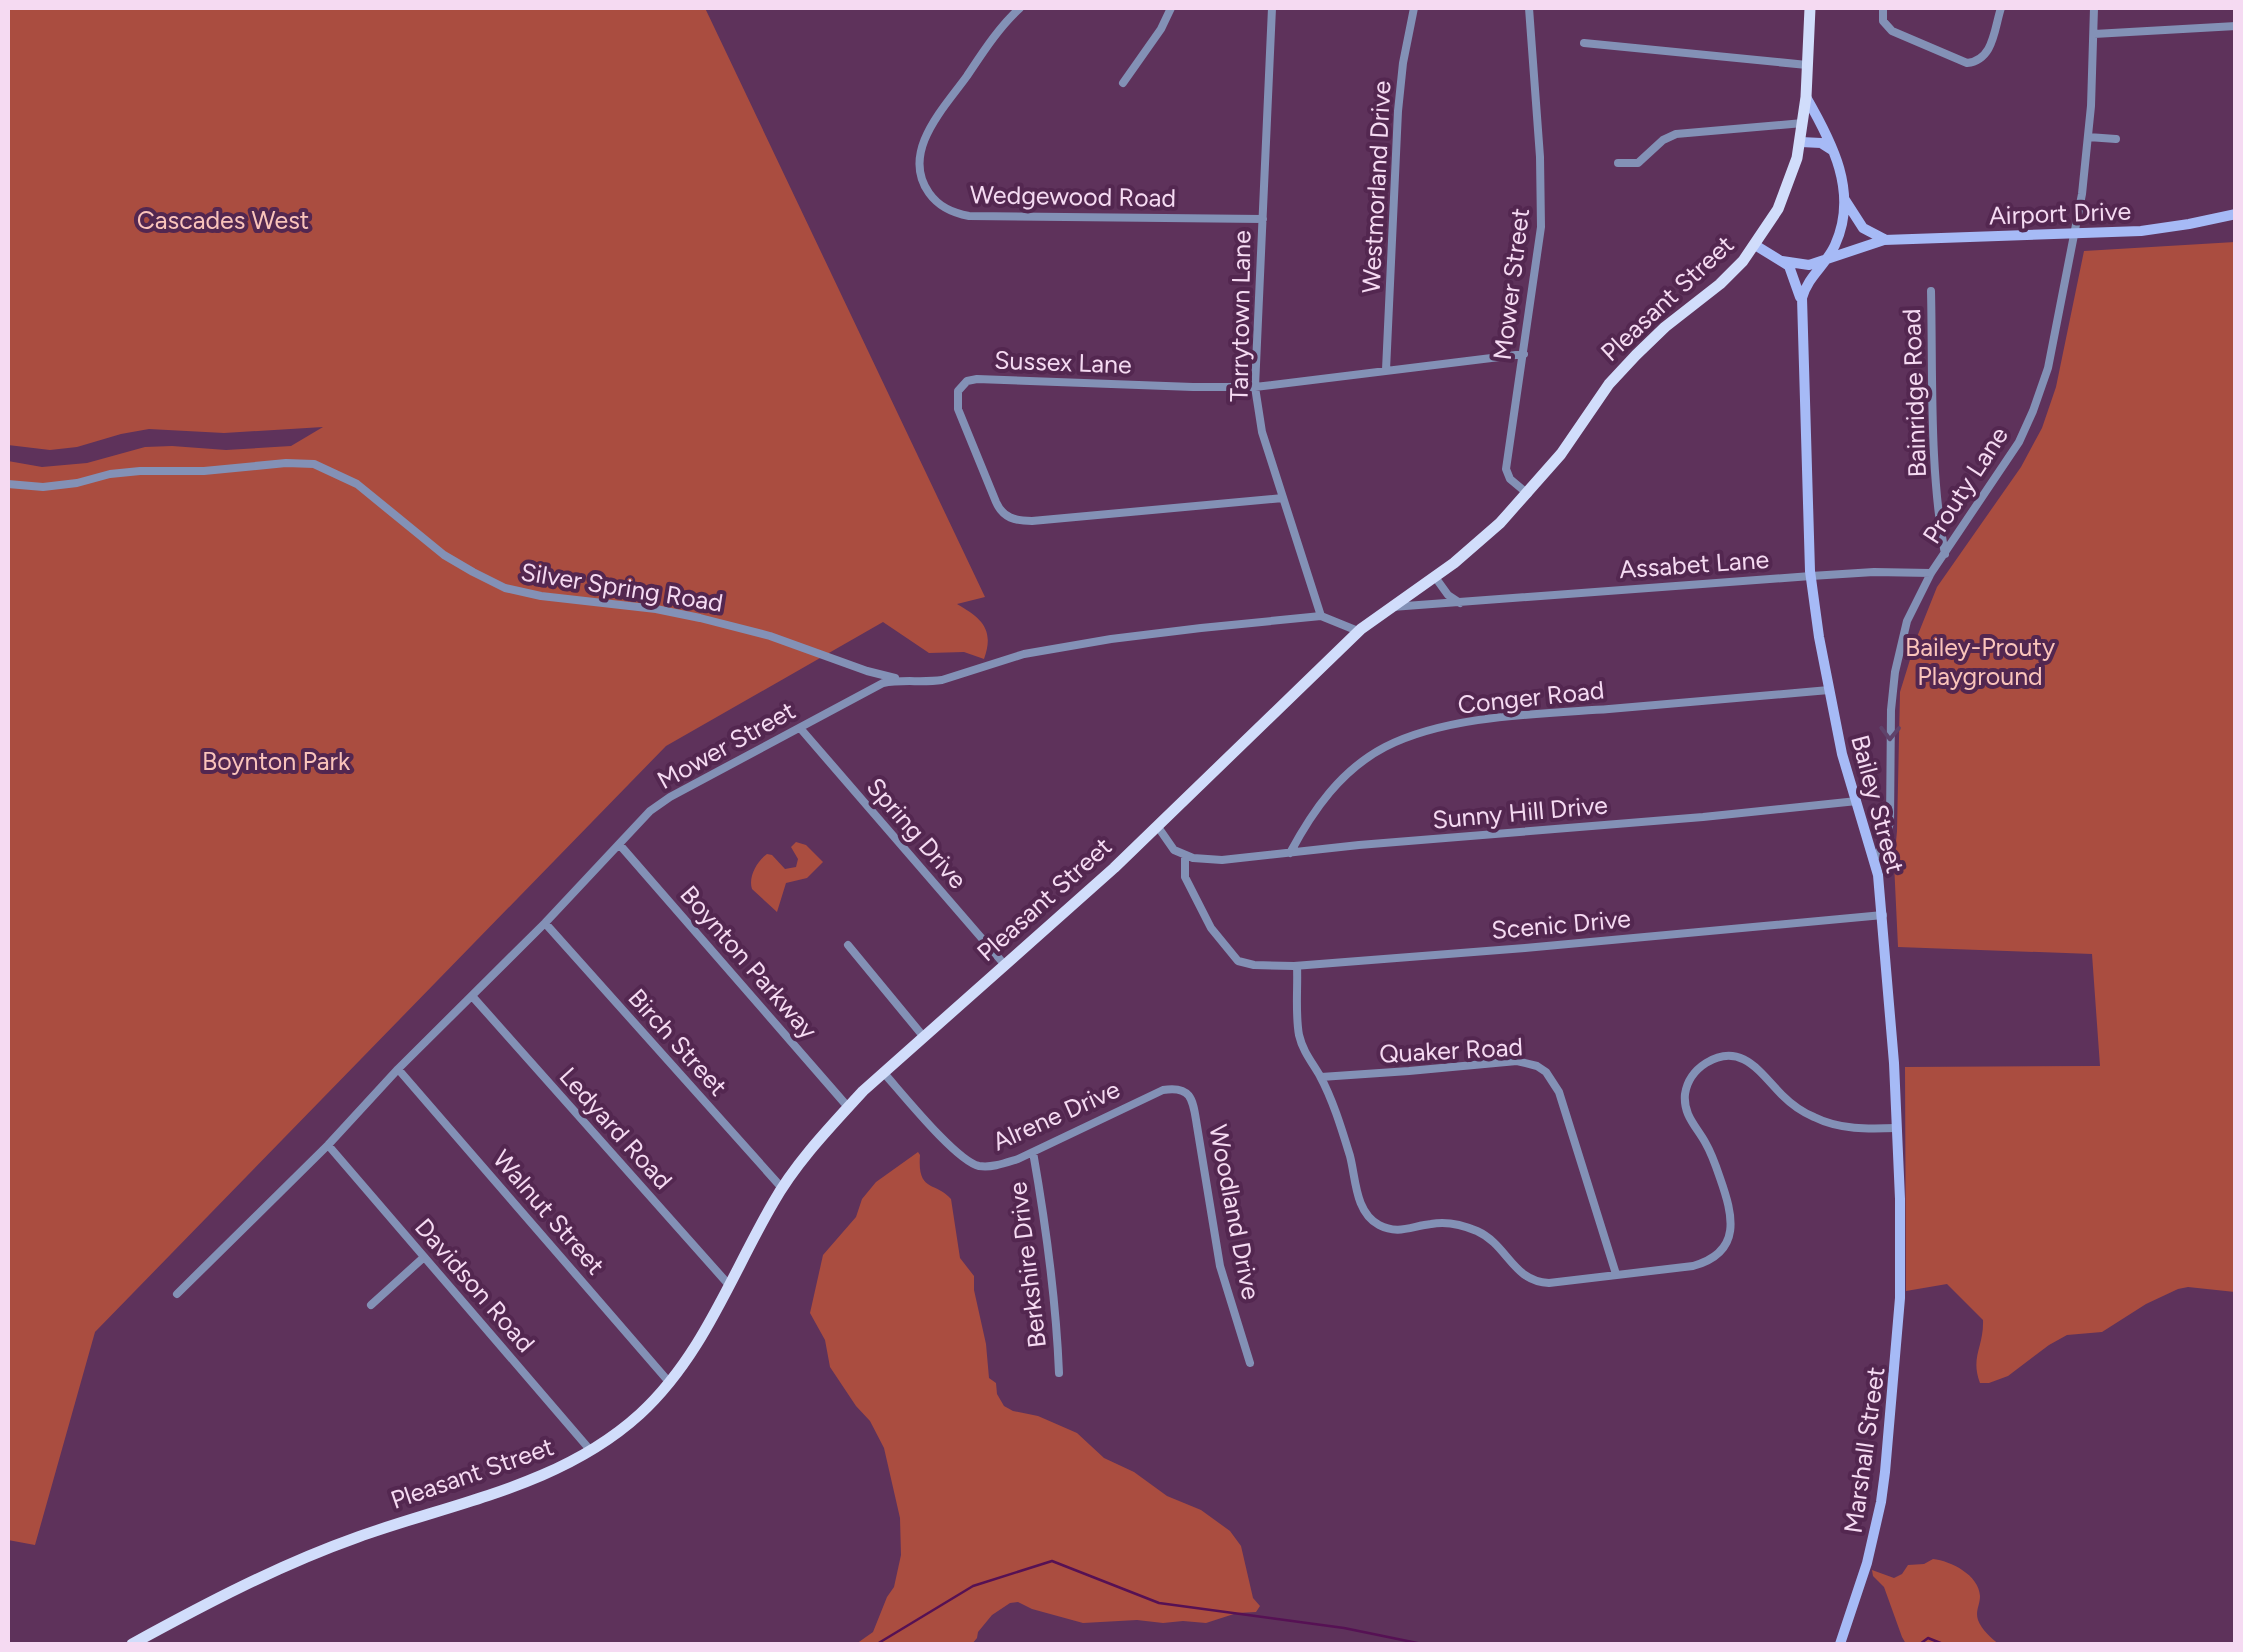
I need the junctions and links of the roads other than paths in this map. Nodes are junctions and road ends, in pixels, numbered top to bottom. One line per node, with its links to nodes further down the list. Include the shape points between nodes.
1 (1020, 8): 24 (street, Wedgewood Road, via 924,138 922,179 940,205 969,216)
2 (1171, 8): 14 (street)
3 (1272, 8): 24 (street, Tarrytown Lane)
4 (1414, 8): 33 (street, Westmorland Drive, via 1399,100)
5 (1530, 8): 32 (street, Mower Street, via 1542,213)
6 (1810, 8): 13 (main road, Pleasant Street)
7 (1882, 8): 8 (street, via 1892,31 1970,63 1988,51)
8 (2001, 8)
9 (2094, 8): 11 (street, Prouty Lane)
10 (2236, 26): 11 (street)
11 (2094, 34): 17 (street, Prouty Lane)
12 (1584, 42): 13 (street)
13 (1807, 66): 15 (main road, Pleasant Street)
14 (1123, 83)
15 (1806, 97): 16 (main road, Pleasant Street); 20 (street)
16 (1803, 124): 19 (main road, Pleasant Street); 21 (street, via 1676,134 1638,163)
17 (2088, 137): 18 (street); 25 (street, Prouty Lane)
18 (2116, 139)
19 (1801, 142): 20 (street, via 1821,143); 27 (main road, Pleasant Street, via 1784,196)
20 (1836, 154): 22 (street)
21 (1618, 163)
22 (1845, 200): 26 (street, via 1862,228); 28 (street, via 1834,247)
23 (2236, 214): 25 (street, Airport Drive, via 2141,231)
24 (1263, 219): 34 (street, Tarrytown Lane)
25 (2075, 233): 26 (street, Airport Drive); 38 (street, Prouty Lane, via 2034,411)
26 (1884, 240): 28 (street, Airport Drive)
27 (1755, 245): 29 (street); 36 (main road, Pleasant Street, via 1731,274 1636,354)
28 (1824, 260): 29 (street, Airport Drive, via 1804,266); 31 (street, Bailey Street)
29 (1782, 261): 31 (street, Bailey Street)
30 (1930, 291): 38 (street, Bainridge Road)
31 (1802, 303): 40 (street, Bailey Street)
32 (1524, 354): 33 (street, Sussex Lane); 36 (street, Mower Street, via 1506,471)
33 (1386, 370): 34 (street, Sussex Lane)
34 (1255, 387): 37 (street, Tarrytown Lane); 37 (street, Sussex Lane, via 977,378 962,386 957,402 998,508 1010,519)
35 (8, 484): 48 (street, Silver Spring Road, via 43,487 140,471 314,464 357,484 444,554 505,588 700,618)
36 (1528, 494): 41 (main road, Pleasant Street)
37 (1283, 498): 46 (street, Tarrytown Lane)
38 (1945, 554): 39 (street, Prouty Lane)
39 (1932, 573): 40 (street, Assabet Lane); 56 (street, Prouty Lane, one-way to 56, via 1899,653 1890,823)
40 (1811, 576): 43 (street, Assabet Lane); 49 (street, Bailey Street)
41 (1435, 577): 42 (main road, Pleasant Street); 43 (street)
42 (1422, 586): 44 (street); 45 (main road, Pleasant Street)
43 (1460, 603): 44 (street, Assabet Lane)
44 (1447, 604): 45 (street, Assabet Lane)
45 (1390, 608): 47 (main road, Pleasant Street)
46 (1322, 616): 47 (street, Mower Street); 48 (street, Mower Street, via 1110,639 1024,654 942,680)
47 (1358, 631): 52 (main road, Pleasant Street)
48 (903, 679): 50 (street, Mower Street)
49 (1829, 690): 51 (street, Bailey Street); 54 (street, Conger Road, via 1434,728 1381,749 1335,784)
50 (800, 728): 53 (street, Mower Street, via 670,797); 60 (street, Spring Drive)
51 (1858, 801): 54 (street, Sunny Hill Drive); 56 (street, Bailey Street)
52 (1158, 827): 55 (street); 60 (main road, Pleasant Street)
53 (619, 844): 58 (street, Mower Street); 68 (street, Boynton Parkway)
54 (1290, 852): 55 (street, Sunny Hill Drive, via 1222,860)
55 (1186, 856): 61 (street, Scenic Drive, via 1185,878 1232,955 1254,965)
56 (1874, 859): 57 (street, Bailey Street)
57 (1883, 914): 61 (street, Scenic Drive); 69 (street, Bailey Street)
58 (545, 923): 62 (street, Mower Street); 72 (street, Birch Street)
59 (848, 945): 63 (street)
60 (1004, 964): 63 (main road, Pleasant Street)
61 (1297, 966): 66 (street, via 1300,1039)
62 (472, 996): 64 (street, Mower Street); 75 (street, Ledyard Road)
63 (923, 1036): 65 (main road, Pleasant Street)
64 (398, 1069): 70 (street, Mower Street); 81 (street, Walnut Street)
65 (883, 1072): 68 (main road, Pleasant Street); 71 (street, Alrene Drive, via 970,1163 996,1166)
66 (1320, 1077): 74 (street, via 1360,1203 1376,1223 1398,1230 1438,1223 1466,1227 1493,1241 1537,1282); 74 (street, Quaker Road, via 1517,1061 1537,1066 1558,1092)
67 (1163, 1090): 71 (street, Alrene Drive); 79 (street, Woodland Drive, via 1184,1091 1193,1104 1220,1266)
68 (848, 1107): 72 (main road, Pleasant Street)
69 (1897, 1128): 74 (street, via 1823,1121 1787,1100 1753,1064 1733,1056 1712,1060 1690,1078 1685,1107 1730,1207 1726,1241 1700,1264); 78 (street, Bailey Street)
70 (328, 1145): 73 (street, Davidson Road); 76 (street, Mower Street)
71 (1034, 1152): 80 (street, Berkshire Drive)
72 (782, 1188): 75 (main road, Pleasant Street)
73 (423, 1258): 77 (street); 82 (street, Davidson Road)
74 (1616, 1274)
75 (729, 1286): 81 (main road, Pleasant Street)
76 (177, 1294)
77 (371, 1306)
78 (1899, 1317): 84 (street, Marshall Street, via 1881,1502)
79 (1250, 1363)
80 (1059, 1373)
81 (669, 1382): 82 (main road, Pleasant Street)
82 (591, 1451): 83 (main road, Pleasant Street, via 540,1477 322,1550)
83 (132, 1644)
84 (1840, 1644)

